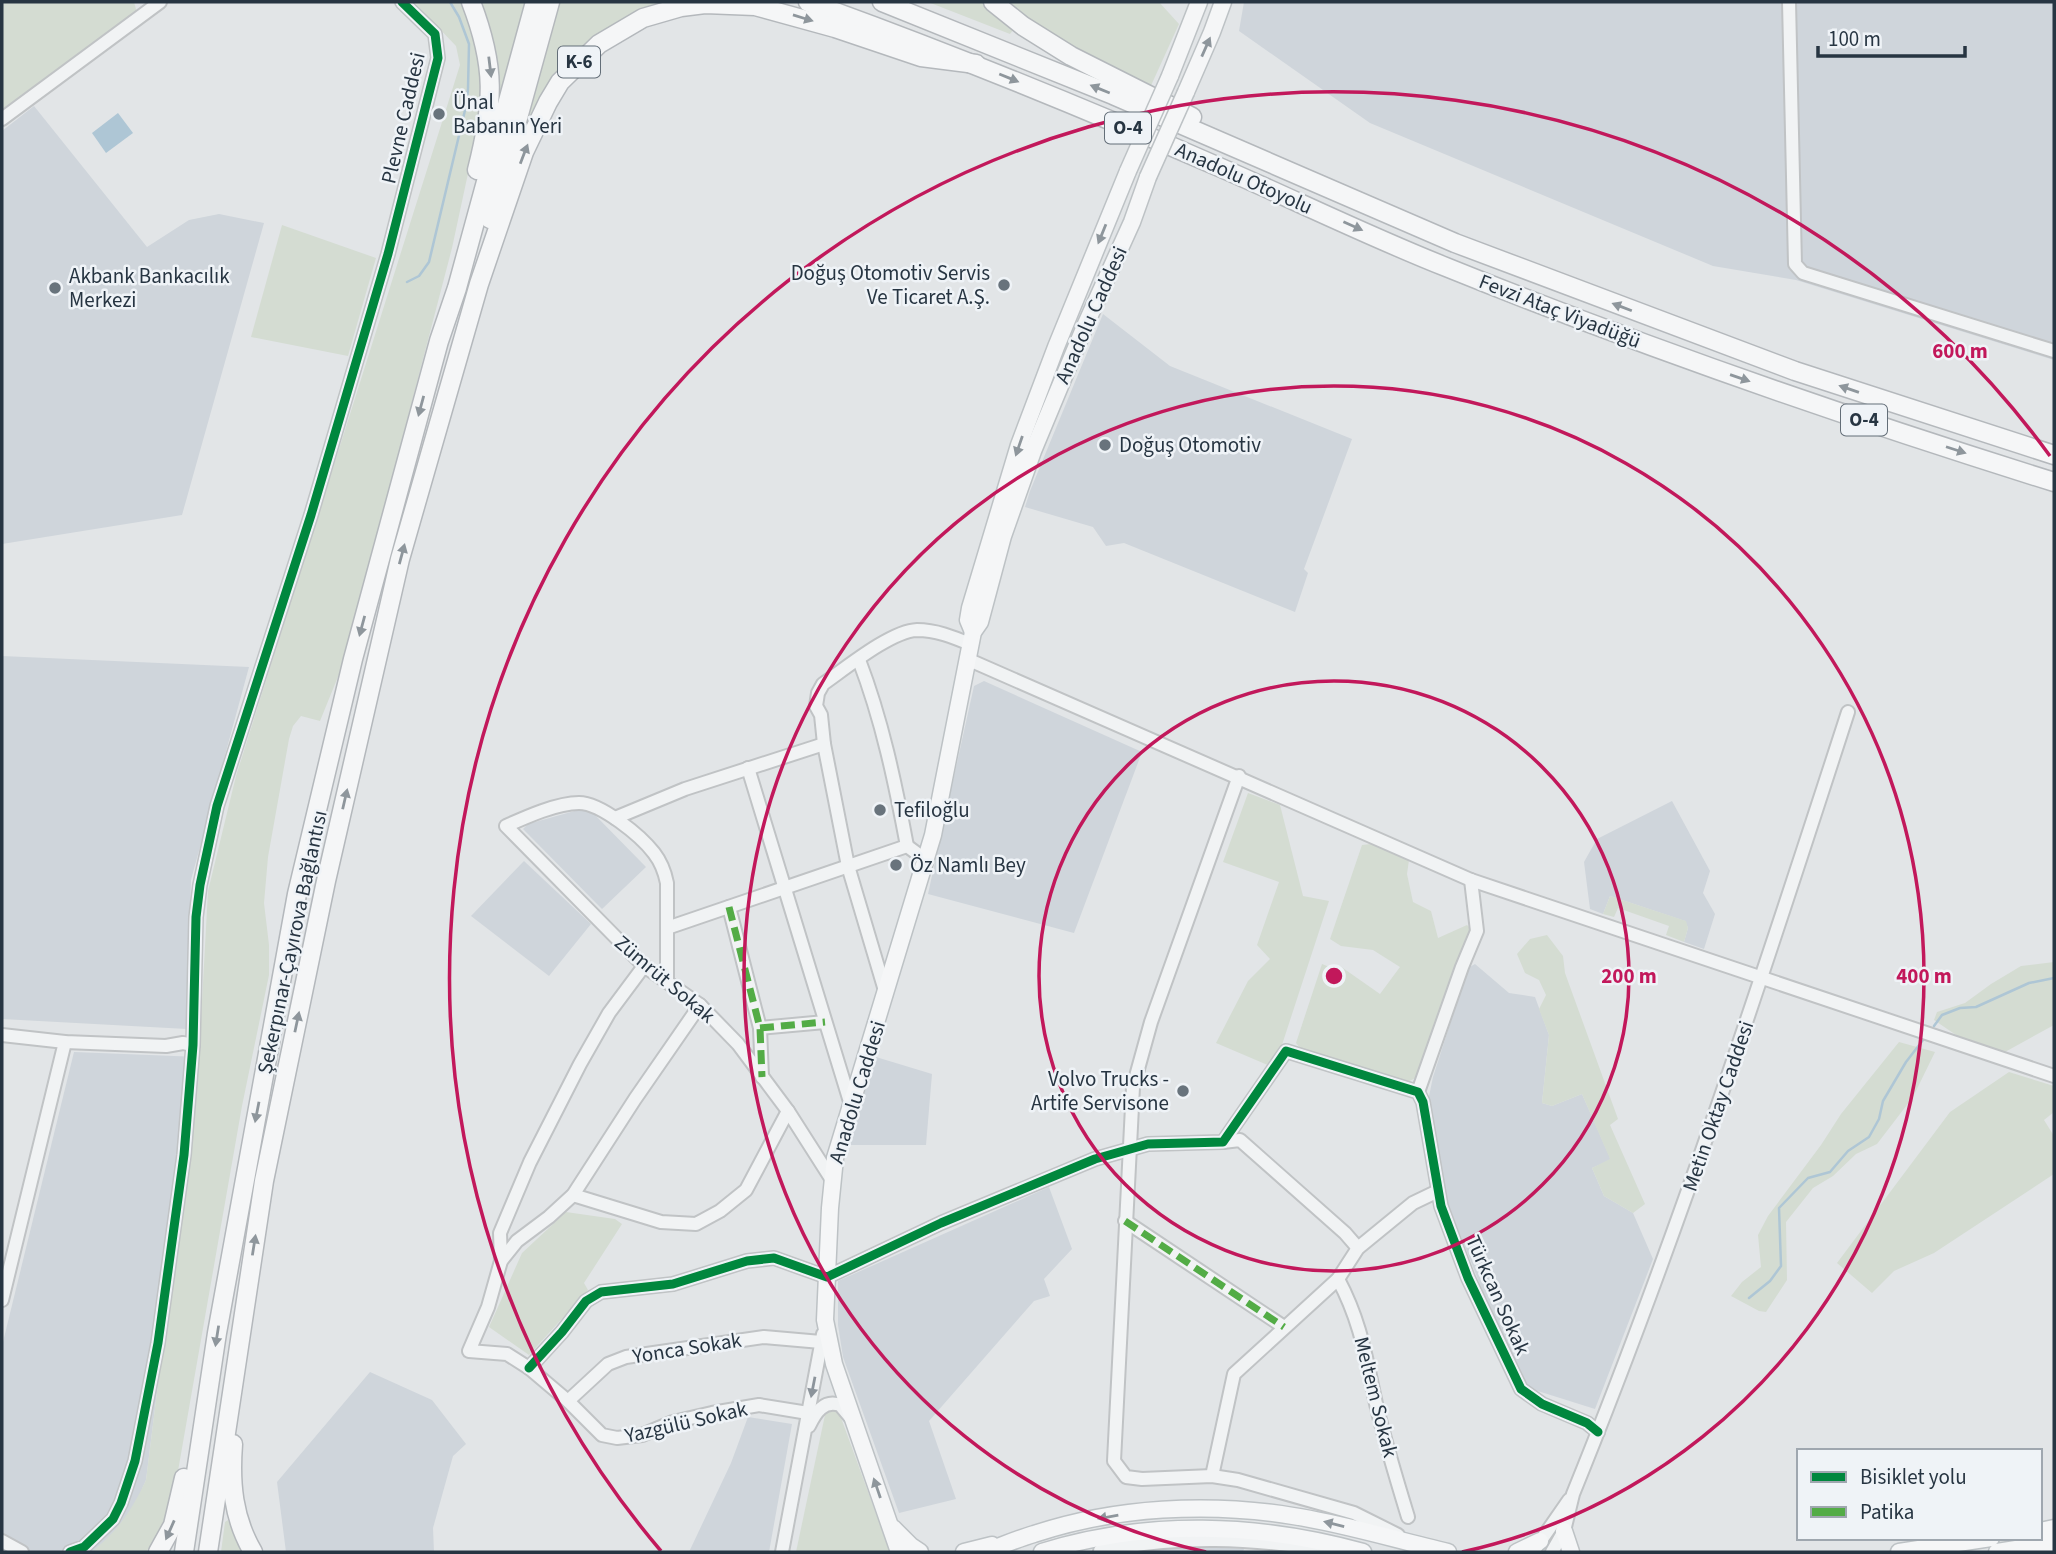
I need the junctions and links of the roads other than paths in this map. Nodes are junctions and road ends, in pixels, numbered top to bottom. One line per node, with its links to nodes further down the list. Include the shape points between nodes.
1 (160, 2): 15 (street)
2 (402, 2): 47 (street, Plevne Caddesi, via 435,34 438,58 388,254 311,515 217,806 196,917)
3 (471, 2): 19 (highway, one-way to 19, via 487,50 491,99)
4 (535, 2): 19 (highway)
5 (550, 2): 21 (highway, K-6)
6 (808, 2): 14 (highway, Anadolu Otoyolu / O-4)
7 (882, 2): 16 (highway, Anadolu Otoyolu / O-4, one-way to 7, via 1102,90)
8 (992, 2): 16 (highway, via 1071,56 1170,105)
9 (1189, 2): 13 (main road)
10 (1199, 2): 13 (main road, Anadolu Caddesi)
11 (1223, 2): 24 (main road, Anadolu Caddesi, one-way to 11, bridge, via 1033,451)
12 (1789, 2): 20 (street, via 1795,264 1803,273)
13 (1187, 35): 24 (main road, Anadolu Caddesi, one-way to 24, bridge, via 1019,445 970,608)
14 (976, 64): 18 (highway, Anadolu Otoyolu / O-4, one-way to 18); 21 (highway, K-6, one-way to 14, via 479,284 524,152 561,82 599,44 652,15 728,3 787,13 921,57)
15 (2, 118)
16 (1277, 167): 17 (highway, Anadolu Otoyolu / O-4)
17 (1455, 243): 22 (highway, Fevzi Ataç Viyadüğü / O-4, one-way to 17, via 1686,331)
18 (1444, 267): 23 (highway, Fevzi Ataç Viyadüğü / O-4, one-way to 23, via 1676,356)
19 (439, 341): 69 (highway, Şekerpınar-Çayırova Bağlantısı, one-way to 69, via 353,660 298,894)
20 (2054, 351)
21 (430, 453): 64 (highway, Şekerpınar-Çayırova Bağlantısı, one-way to 21, via 264,1181 326,881 400,559)
22 (2054, 455)
23 (2054, 482)
24 (970, 645): 25 (street, via 938,633 911,631 886,640); 29 (street); 32 (main road, Anadolu Caddesi)
25 (859, 660): 27 (street, via 822,684 818,693 816,706); 31 (street, via 891,762)
26 (1849, 712): 39 (street, Metin Oktay Caddesi)
27 (824, 744): 28 (street); 33 (street)
28 (747, 768): 30 (street); 35 (street)
29 (1239, 776): 34 (street); 54 (street, via 1151,1022 1133,1087)
30 (614, 818): 37 (street, via 654,853 665,871); 38 (street, Zümrüt Sokak, via 578,803 506,825)
31 (907, 846): 32 (street); 33 (street)
32 (926, 860): 41 (main road, Anadolu Caddesi)
33 (848, 866): 35 (street); 41 (street)
34 (1471, 880): 39 (street); 50 (street, via 1477,931)
35 (786, 887): 36 (street); 43 (street)
36 (729, 906): 37 (street); 44 (street)
37 (667, 928): 40 (street)
38 (644, 966): 40 (street, Zümrüt Sokak); 60 (street, via 603,1023 530,1161 500,1233)
39 (1762, 978): 48 (street); 73 (street, Metin Oktay Caddesi, via 1665,1259)
40 (667, 982): 42 (street, Zümrüt Sokak)
41 (886, 995): 51 (main road, Anadolu Caddesi)
42 (700, 1005): 49 (street, Zümrüt Sokak); 57 (street)
43 (825, 1022): 44 (street); 51 (street)
44 (760, 1028): 49 (street)
45 (2, 1035): 46 (street)
46 (65, 1042): 47 (street); 63 (street)
47 (193, 1045): 89 (street, Plevne Caddesi, via 184,1155 158,1343 135,1461 113,1519 83,1547)
48 (2054, 1076)
49 (762, 1077): 52 (street, Zümrüt Sokak)
50 (1418, 1092): 53 (street, via 1286,1051); 56 (street, Türkcan Sokak)
51 (852, 1105): 55 (main road, Anadolu Caddesi)
52 (788, 1111): 55 (street, Zümrüt Sokak); 57 (street, via 746,1189 696,1224 661,1222)
53 (1223, 1142): 54 (street, via 1148,1144); 59 (street, via 1240,1140)
54 (1129, 1150): 58 (street); 61 (street, via 1095,1159 941,1223)
55 (832, 1180): 61 (main road, Anadolu Caddesi)
56 (1438, 1191): 59 (street, via 1413,1203); 73 (street, Türkcan Sokak, via 1468,1278 1521,1389)
57 (573, 1195): 60 (street, via 517,1241)
58 (1125, 1221): 66 (street); 75 (street, via 1114,1461 1126,1476 1142,1479)
59 (1358, 1248): 62 (street)
60 (501, 1261): 68 (street, Yazgülü Sokak, via 469,1351 507,1354)
61 (827, 1277): 65 (main road, Anadolu Caddesi); 68 (street, via 774,1258 747,1261 673,1284 601,1292 586,1301)
62 (1338, 1279): 66 (street); 77 (street, Meltem Sokak, via 1363,1339)
63 (2, 1300)
64 (243, 1313): 92 (highway, Şekerpınar-Çayırova Bağlantısı); 93 (highway, via 232,1491 239,1523)
65 (825, 1320): 67 (street); 72 (main road, Anadolu Caddesi)
66 (1284, 1327): 75 (street, via 1234,1374)
67 (821, 1342): 70 (street, Yonca Sokak, via 764,1336 626,1357 608,1364); 71 (street, one-way to 71)
68 (529, 1368): 70 (street, Yazgülü Sokak)
69 (212, 1370): 90 (highway, one-way to 90, via 173,1525); 91 (highway, Şekerpınar-Çayırova Bağlantısı)
70 (568, 1401): 71 (street, Yazgülü Sokak, via 602,1435 617,1438 759,1405)
71 (808, 1413): 74 (street)
72 (854, 1424): 74 (street, via 840,1405 829,1404 813,1417); 78 (main road, Anadolu Caddesi, one-way to 72)
73 (1598, 1432): 76 (street, Metin Oktay Caddesi)
74 (802, 1442): 94 (street)
75 (1212, 1476): 85 (street, via 1354,1513)
76 (1573, 1494): 79 (street, Metin Oktay Caddesi); 86 (street, Metin Oktay Caddesi)
77 (1408, 1517)
78 (889, 1524): 95 (main road, Anadolu Caddesi); 96 (main road)
79 (1564, 1531): 104 (street, Metin Oktay Caddesi); 105 (main road)
80 (1035, 1534): 85 (main road, one-way to 80, via 1291,1515 1221,1509 1114,1516); 97 (main road); 98 (main road)
81 (1978, 1540): 106 (main road)
82 (2, 1541): 88 (street)
83 (2054, 1543): 107 (main road)
84 (1176, 1546): 87 (street); 100 (street, via 1241,1540)
85 (1419, 1546): 102 (main road)
86 (1537, 1546): 103 (main road)
87 (1100, 1551)
88 (22, 1552)
89 (70, 1552)
90 (158, 1552)
91 (184, 1552)
92 (208, 1552)
93 (253, 1552)
94 (782, 1552)
95 (899, 1552)
96 (920, 1552)
97 (964, 1552)
98 (984, 1552)
99 (1042, 1552): 101 (main road, via 1114,1536 1215,1528 1285,1534)
100 (1338, 1552)
101 (1363, 1552)
102 (1448, 1552)
103 (1517, 1552)
104 (1552, 1552)
105 (1571, 1552)
106 (1899, 1552)
107 (1997, 1552)

